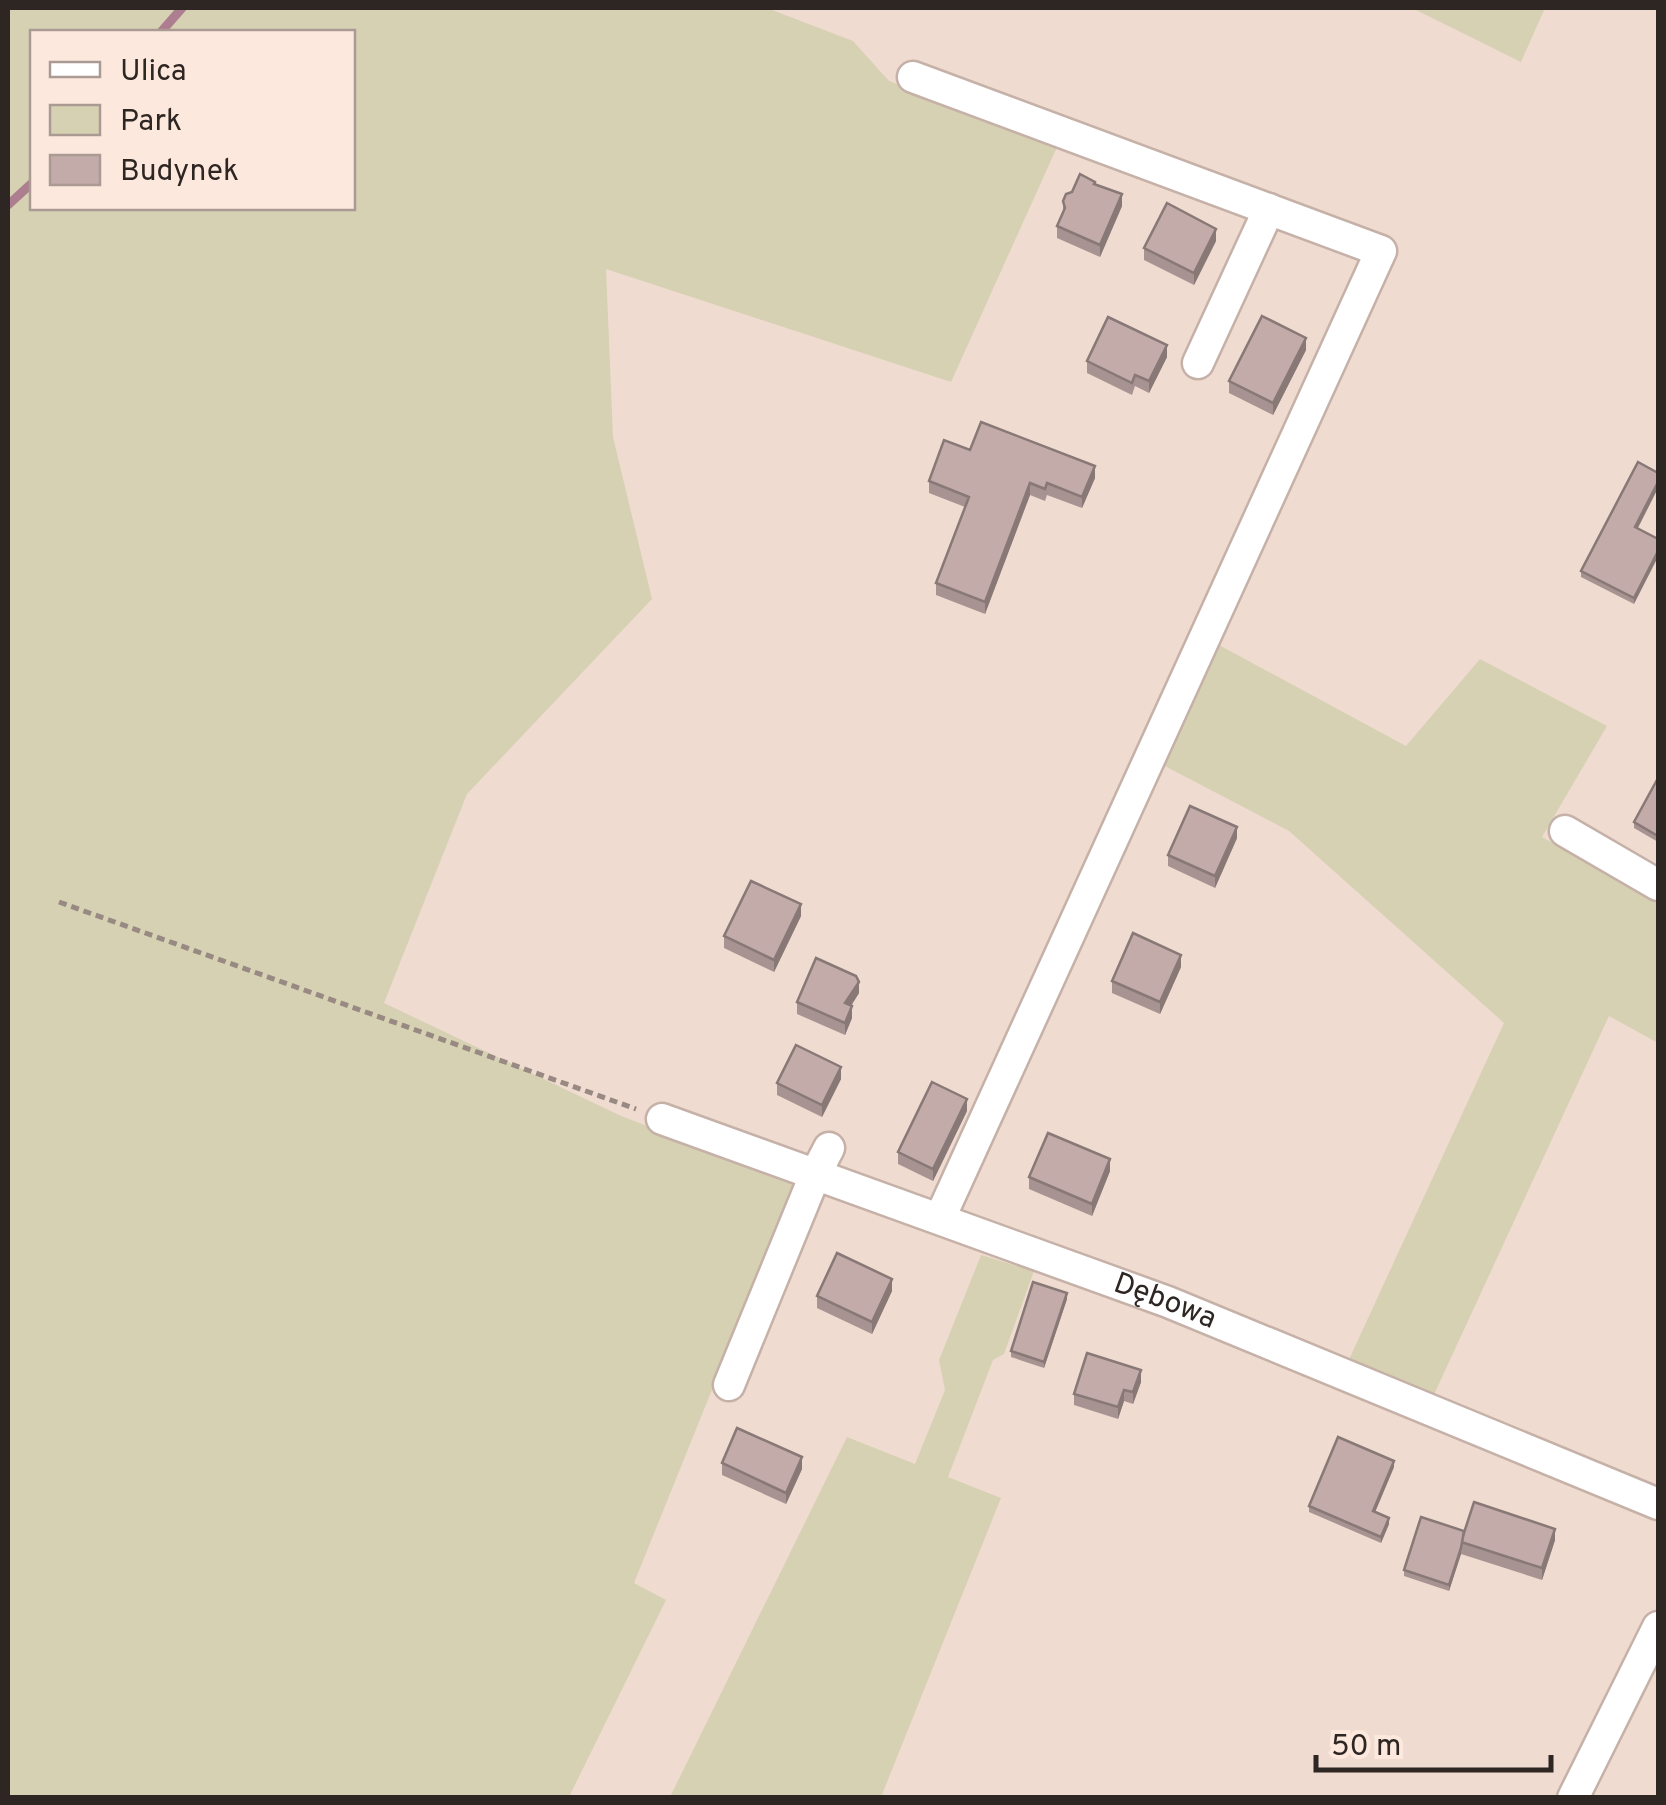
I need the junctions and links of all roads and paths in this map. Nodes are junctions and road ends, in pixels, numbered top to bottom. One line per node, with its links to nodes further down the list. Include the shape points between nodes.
1 (914, 76): 2 (street)
2 (1270, 209): 3 (street); 9 (street, via 1380,251)
3 (1198, 363)
4 (1565, 831): 5 (street)
5 (1658, 884)
6 (59, 902): 7 (path)
7 (662, 1119): 8 (street, Dębowa)
8 (822, 1161): 9 (street, Dębowa); 10 (street)
9 (940, 1218): 11 (street, Dębowa, via 1168,1302)
10 (729, 1385)
11 (1658, 1504)
12 (1658, 1627): 13 (street)
13 (1573, 1798)

